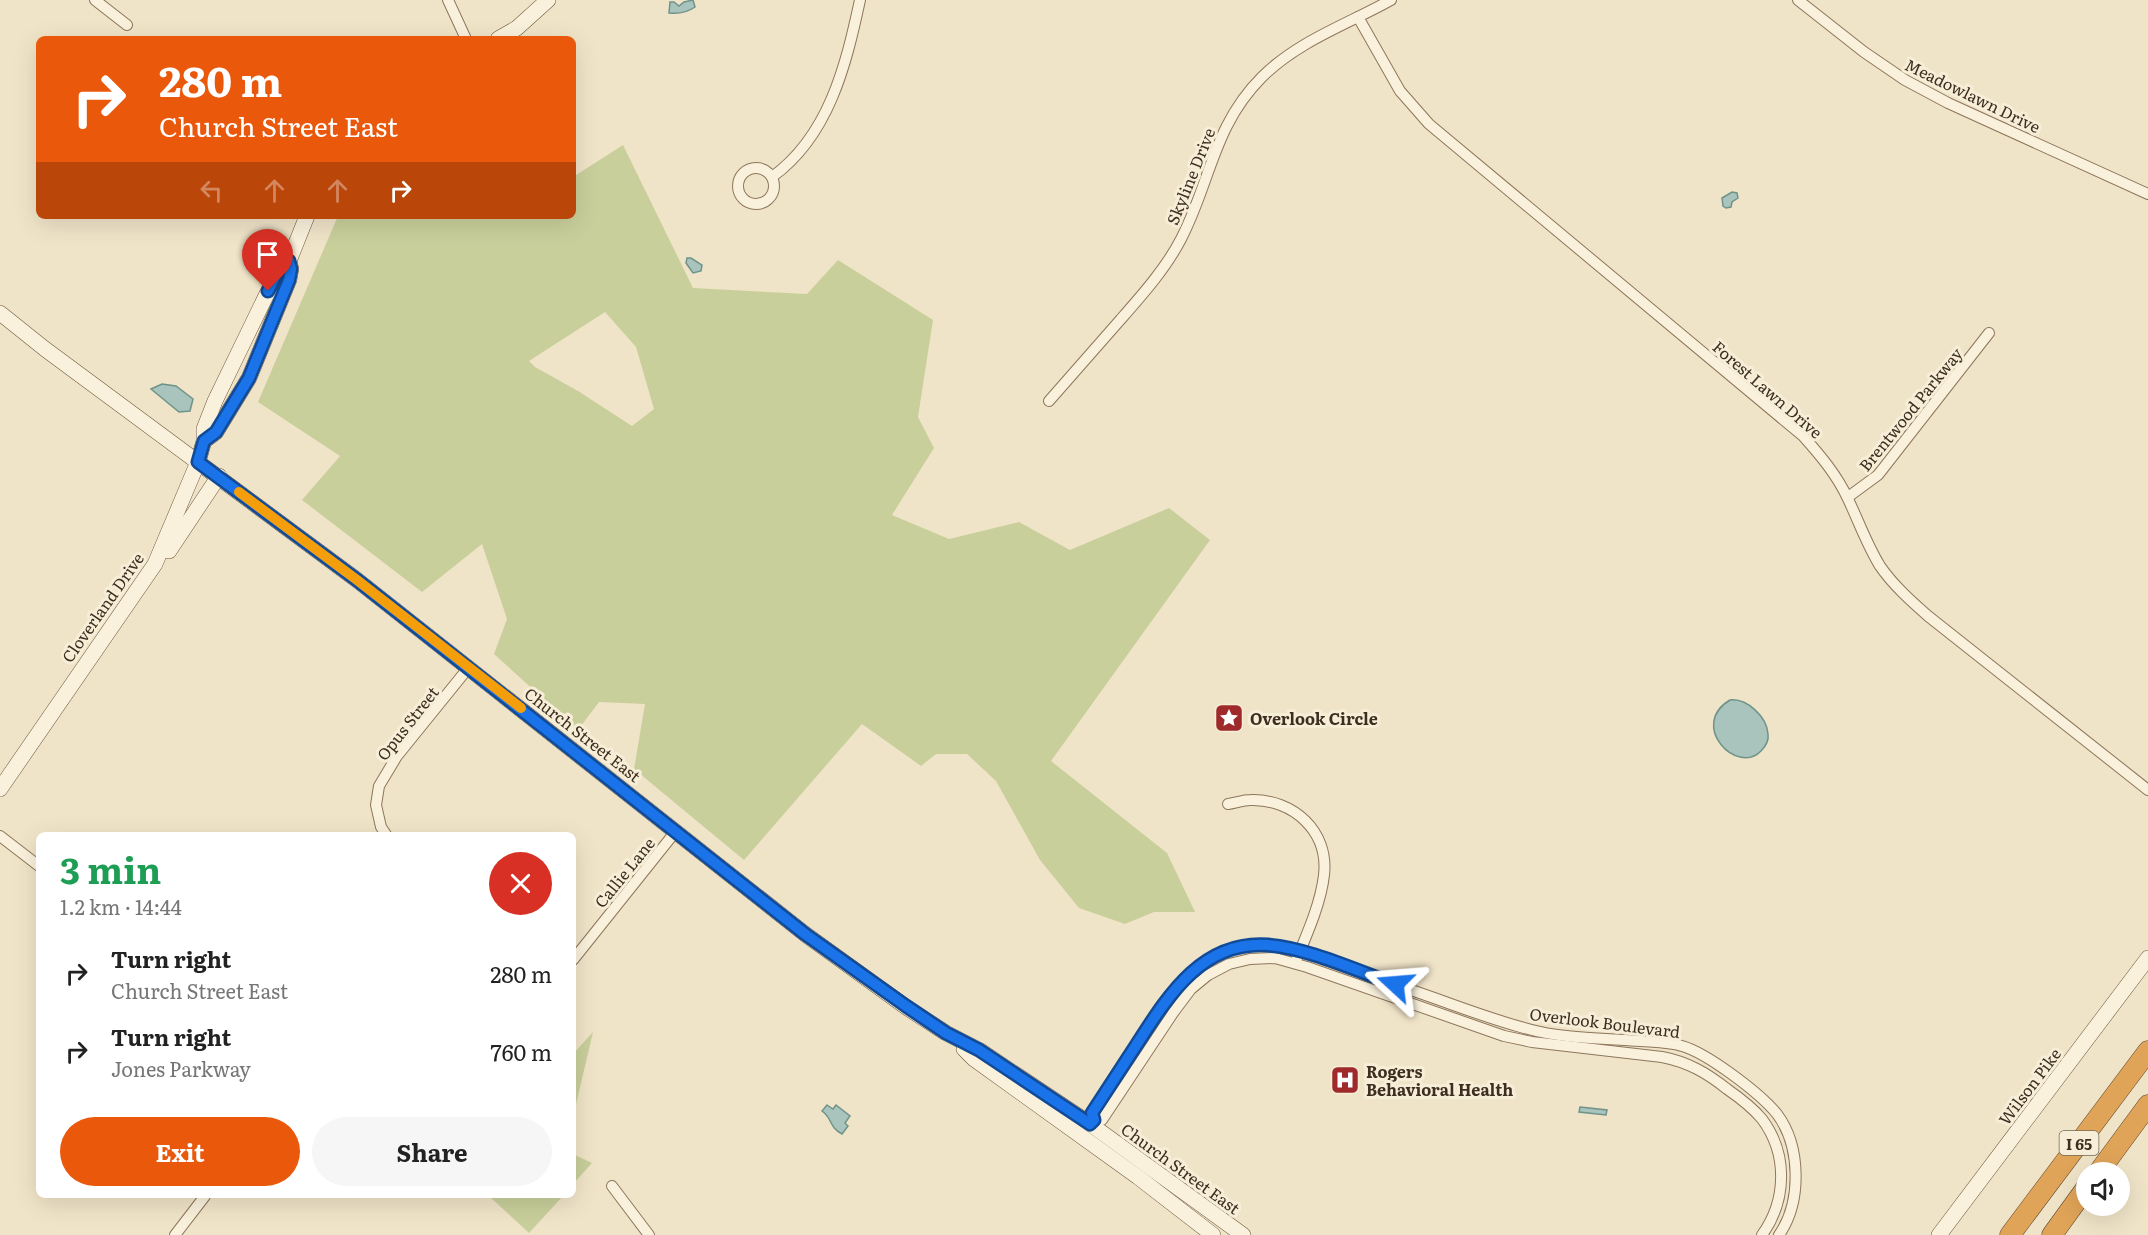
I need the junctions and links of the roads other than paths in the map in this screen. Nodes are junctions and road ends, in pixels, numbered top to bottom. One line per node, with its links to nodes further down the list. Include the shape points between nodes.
1 (94, 0): 8 (street)
2 (448, 0): 9 (street)
3 (548, 0): 10 (main road)
4 (860, 0): 11 (street, via 852,41 828,107 800,154)
5 (1391, 0): 7 (street, Skyline Drive)
6 (1798, 0): 12 (street, Meadowlawn Drive, via 1905,81)
7 (1358, 17): 16 (street, Skyline Drive, via 1299,48 1247,93 1218,142 1195,207 1168,260 1145,292); 19 (street, Forest Lawn Drive, via 1396,86 1423,118 1791,425 1829,466)
8 (127, 25)
9 (465, 36)
10 (503, 36)
11 (772, 177)
12 (2148, 194)
13 (306, 219): 17 (main road, Cloverland Drive, via 289,261 280,267 208,418)
14 (0, 313): 17 (main road)
15 (1989, 333): 19 (street, Brentwood Parkway, via 1878,475)
16 (1049, 401)
17 (198, 462): 18 (main road, Church Street East); 20 (main road, Cloverland Drive, via 170,532)
18 (219, 476): 20 (main road, via 178,539); 21 (main road, Church Street East)
19 (1848, 497): 23 (street, Forest Lawn Drive, via 1876,560 1908,598)
20 (147, 575): 22 (main road, Cloverland Drive)
21 (469, 667): 25 (main road, Church Street East); 26 (street, Opus Street, via 397,756 379,786 376,805)
22 (0, 789)
23 (2148, 790)
24 (1228, 804): 29 (street, via 1248,800 1282,805 1297,813 1317,834 1324,853 1324,877)
25 (676, 831): 30 (street, Callie Lane); 33 (main road, Church Street East, via 805,934)
26 (384, 832)
27 (0, 836): 28 (street)
28 (36, 864)
29 (1300, 951): 32 (street); 36 (street, Overlook Boulevard, via 1268,945 1241,947 1208,960 1186,976 1092,1113); 46 (street, Overlook Boulevard, via 1530,1030 1679,1045 1698,1051 1777,1114 1787,1136 1795,1164 1794,1191)
30 (576, 956)
31 (2148, 958): 47 (main road, Wilson Pike)
32 (1295, 964): 36 (street, Overlook Boulevard, via 1275,958 1250,958 1208,975 1191,989 1173,1013 1102,1120); 45 (street, Overlook Boulevard, via 1504,1036 1662,1057 1706,1072 1750,1106 1773,1135 1781,1192)
33 (946, 1033): 36 (main road, Church Street East); 43 (main road, Church Street East, via 974,1059)
34 (2148, 1051): 48 (highway, I 65)
35 (2148, 1106): 37 (highway, I 65)
36 (1092, 1122): 44 (main road, Church Street East)
37 (2106, 1162)
38 (612, 1186): 42 (street)
39 (204, 1198): 41 (street)
40 (2076, 1202): 49 (highway)
41 (176, 1235)
42 (649, 1235)
43 (1213, 1235)
44 (1243, 1235)
45 (1762, 1235)
46 (1779, 1235)
47 (1939, 1235)
48 (2010, 1235)
49 (2052, 1235)

